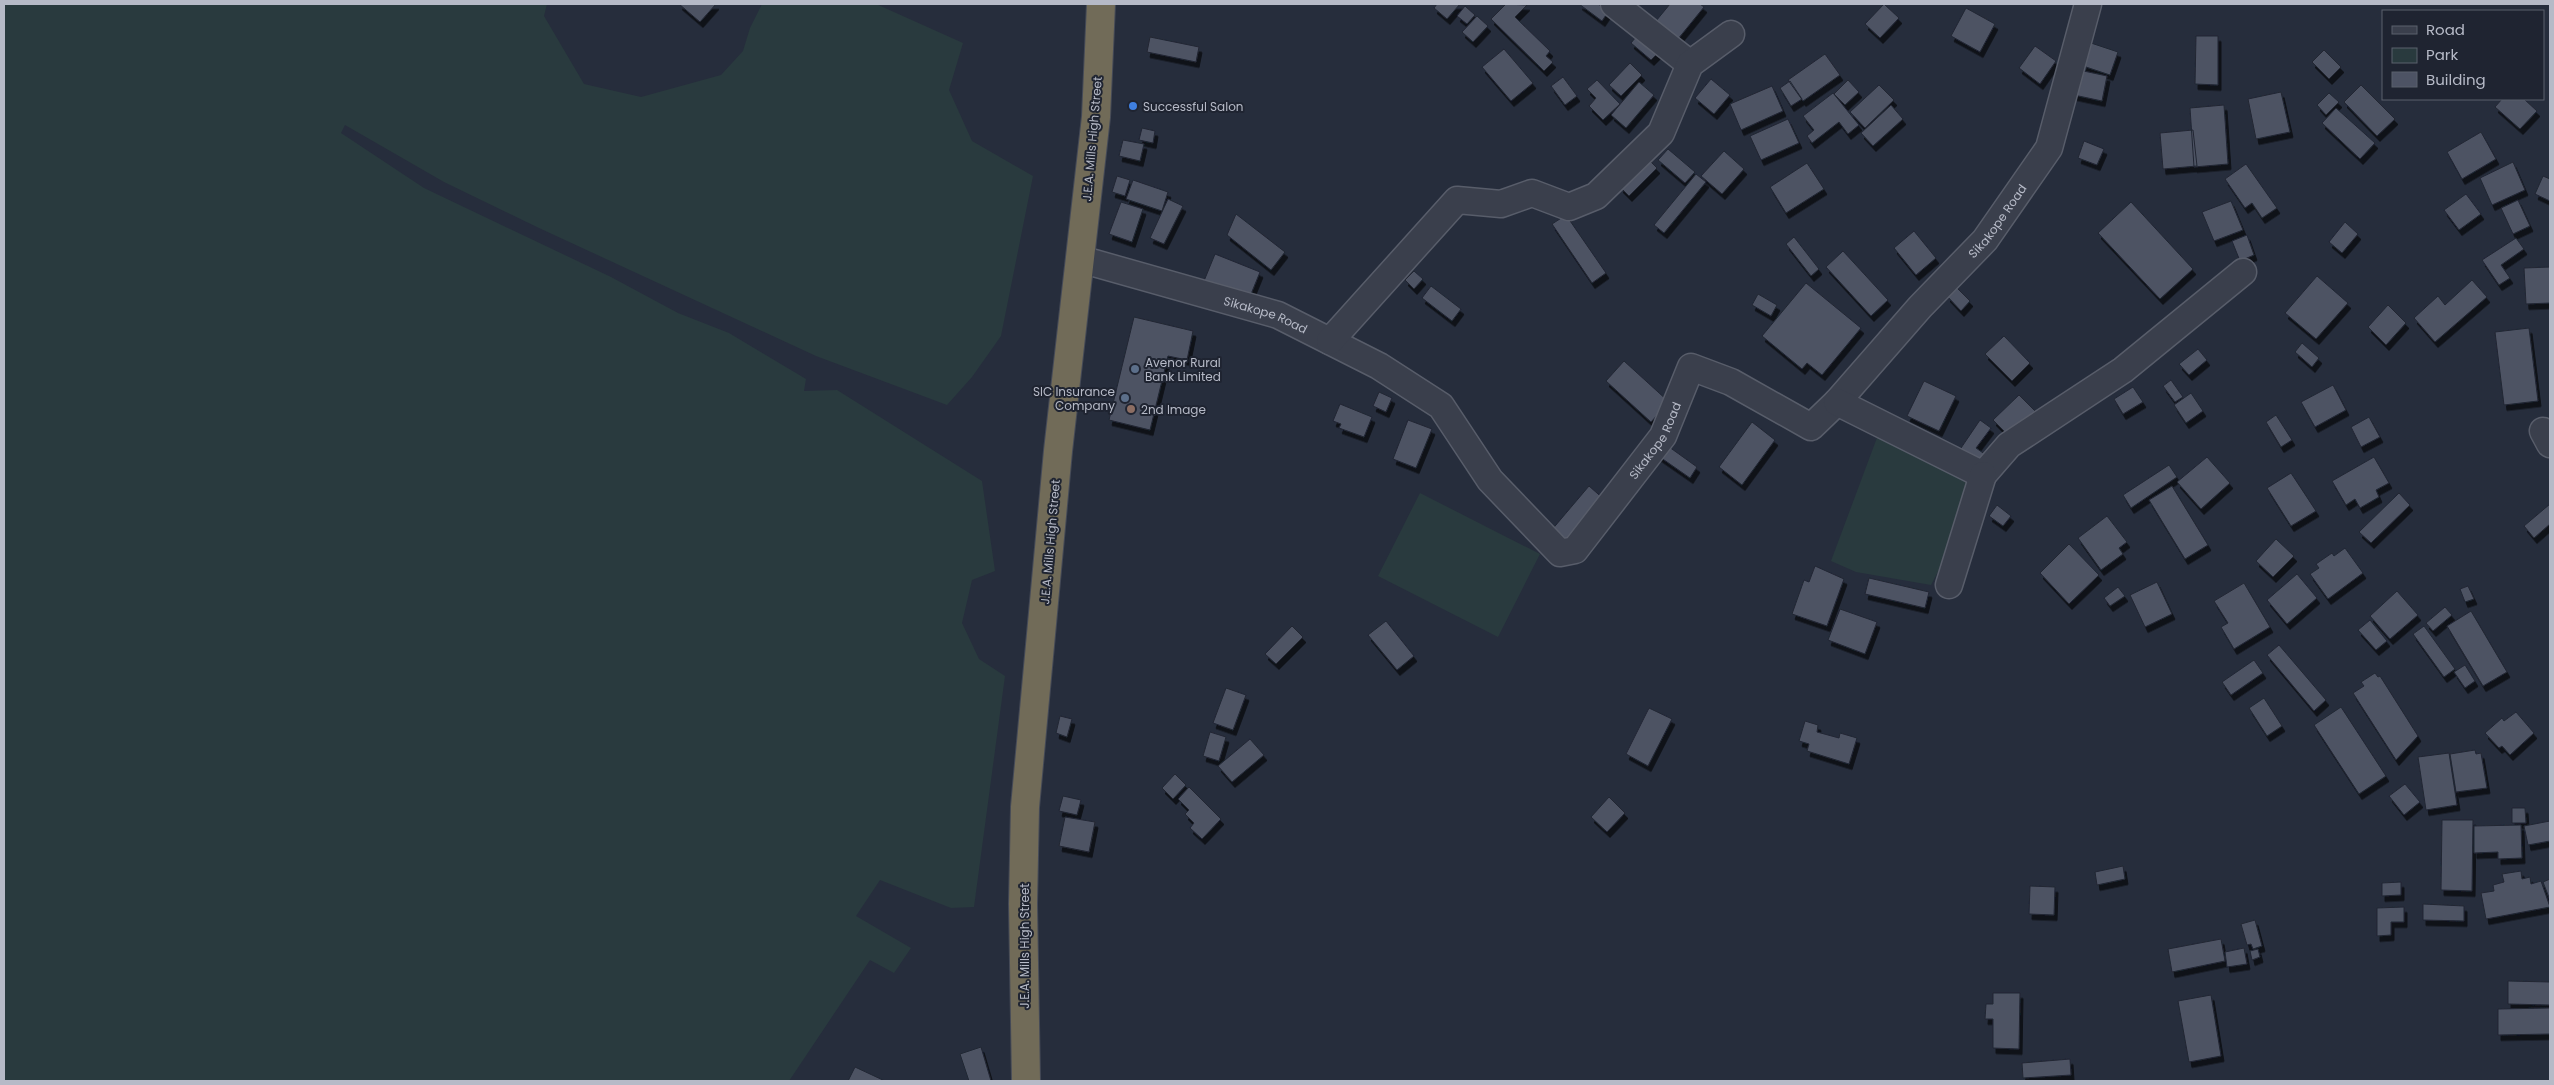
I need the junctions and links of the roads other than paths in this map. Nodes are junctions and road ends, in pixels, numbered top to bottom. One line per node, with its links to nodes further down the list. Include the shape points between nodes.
1 (1102, 4): 6 (highway, J.E.A. Mills High Street, via 1096,117)
2 (1614, 4): 5 (street)
3 (2088, 4): 9 (street, Sikakope Road, via 2049,148 1985,240 1920,307)
4 (1731, 34): 5 (street)
5 (1690, 64): 8 (street, via 1661,132 1596,196 1569,207 1532,193 1502,204 1457,200)
6 (1080, 259): 8 (street, Sikakope Road, via 1278,315); 12 (highway, J.E.A. Mills High Street, via 1058,451 1026,806 1023,904)
7 (2243, 272): 10 (street, via 2123,370 2009,446)
8 (1330, 342): 9 (street, Sikakope Road, via 1379,366 1441,406 1490,480 1560,552 1575,550 1663,436 1691,367 1731,382 1811,427)
9 (1837, 402): 10 (street)
10 (1984, 475): 11 (street)
11 (1948, 585)
12 (1026, 1081)

